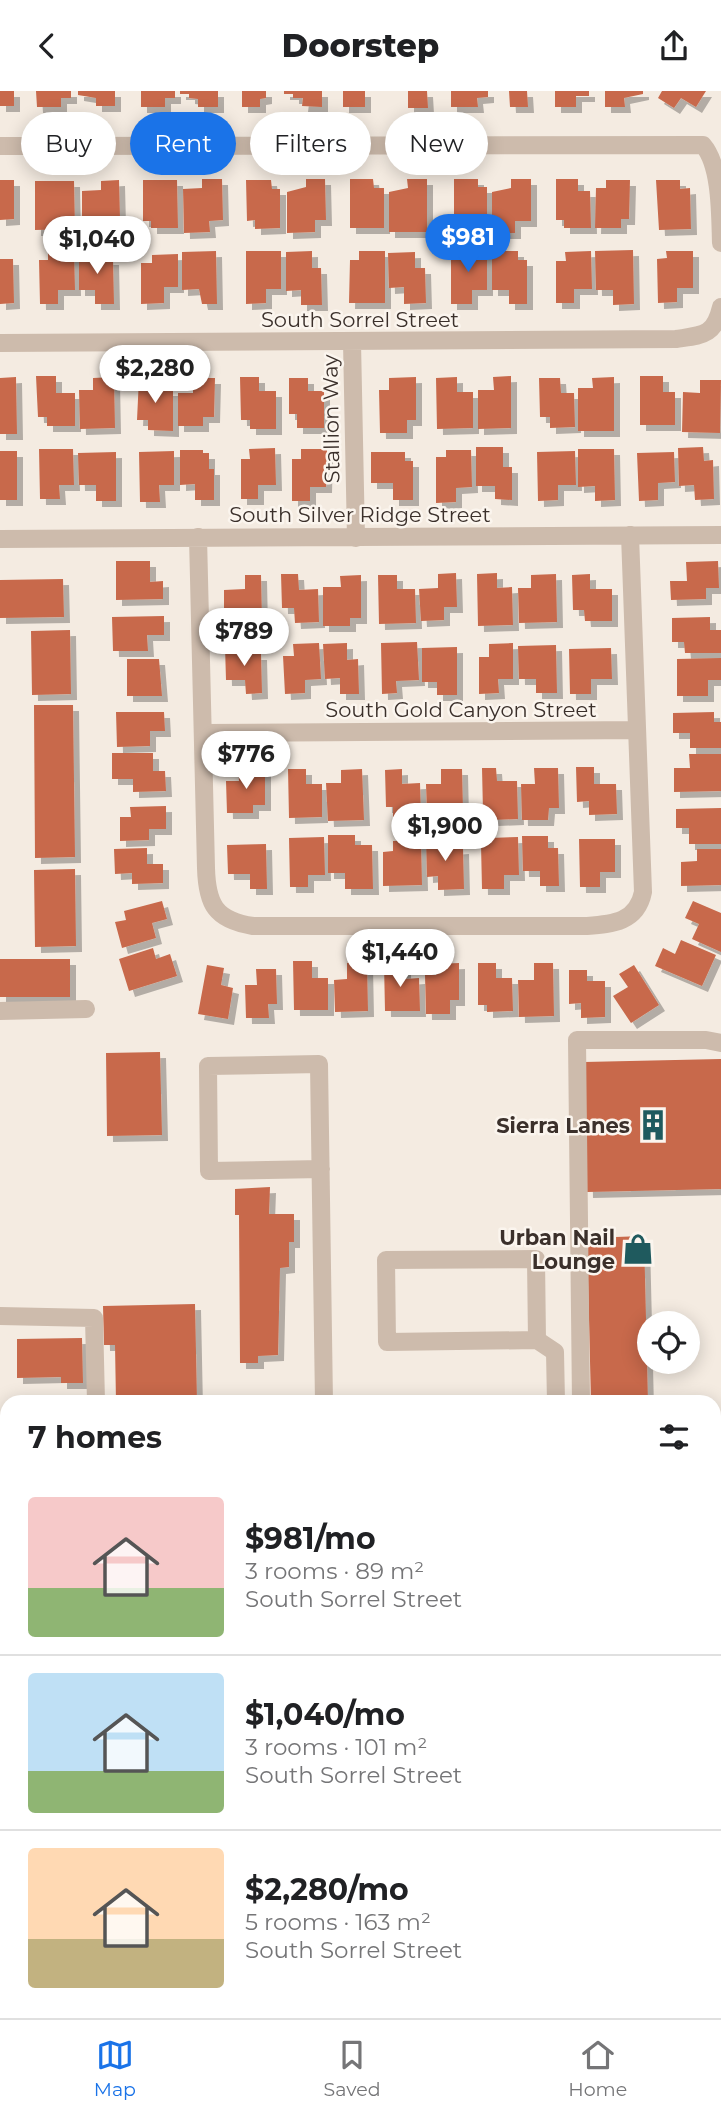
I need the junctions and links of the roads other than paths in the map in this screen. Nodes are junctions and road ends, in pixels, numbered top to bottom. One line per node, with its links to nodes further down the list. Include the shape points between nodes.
1 (0, 146): 2 (street, via 704,145 718,172)
2 (721, 243)
3 (719, 315): 4 (street, South Sorrel Street, via 708,332 676,339)
4 (352, 342): 5 (street, South Sorrel Street); 9 (street, Stallion Way)
5 (0, 343)
6 (630, 535): 7 (street, South Silver Ridge Street); 9 (street, South Silver Ridge Street); 11 (street)
7 (721, 535)
8 (198, 537): 9 (street, South Silver Ridge Street); 10 (street, South Silver Ridge Street); 12 (street)
9 (356, 538)
10 (0, 539)
11 (637, 730): 12 (street, South Gold Canyon Street); 12 (street, via 641,903 626,919 587,926 239,924 214,908 207,888)
12 (202, 733)
13 (86, 1009): 14 (street)
14 (0, 1011)
15 (721, 1043): 22 (street, via 577,1040)
16 (321, 1169): 16 (street, via 209,1171 208,1066 319,1064); 20 (street)
17 (0, 1316): 19 (street, via 94,1318)
18 (537, 1340): 18 (street, via 387,1342 386,1260 536,1259); 21 (street, via 555,1352)
19 (96, 1395)
20 (324, 1395)
21 (556, 1395)
22 (581, 1395)

